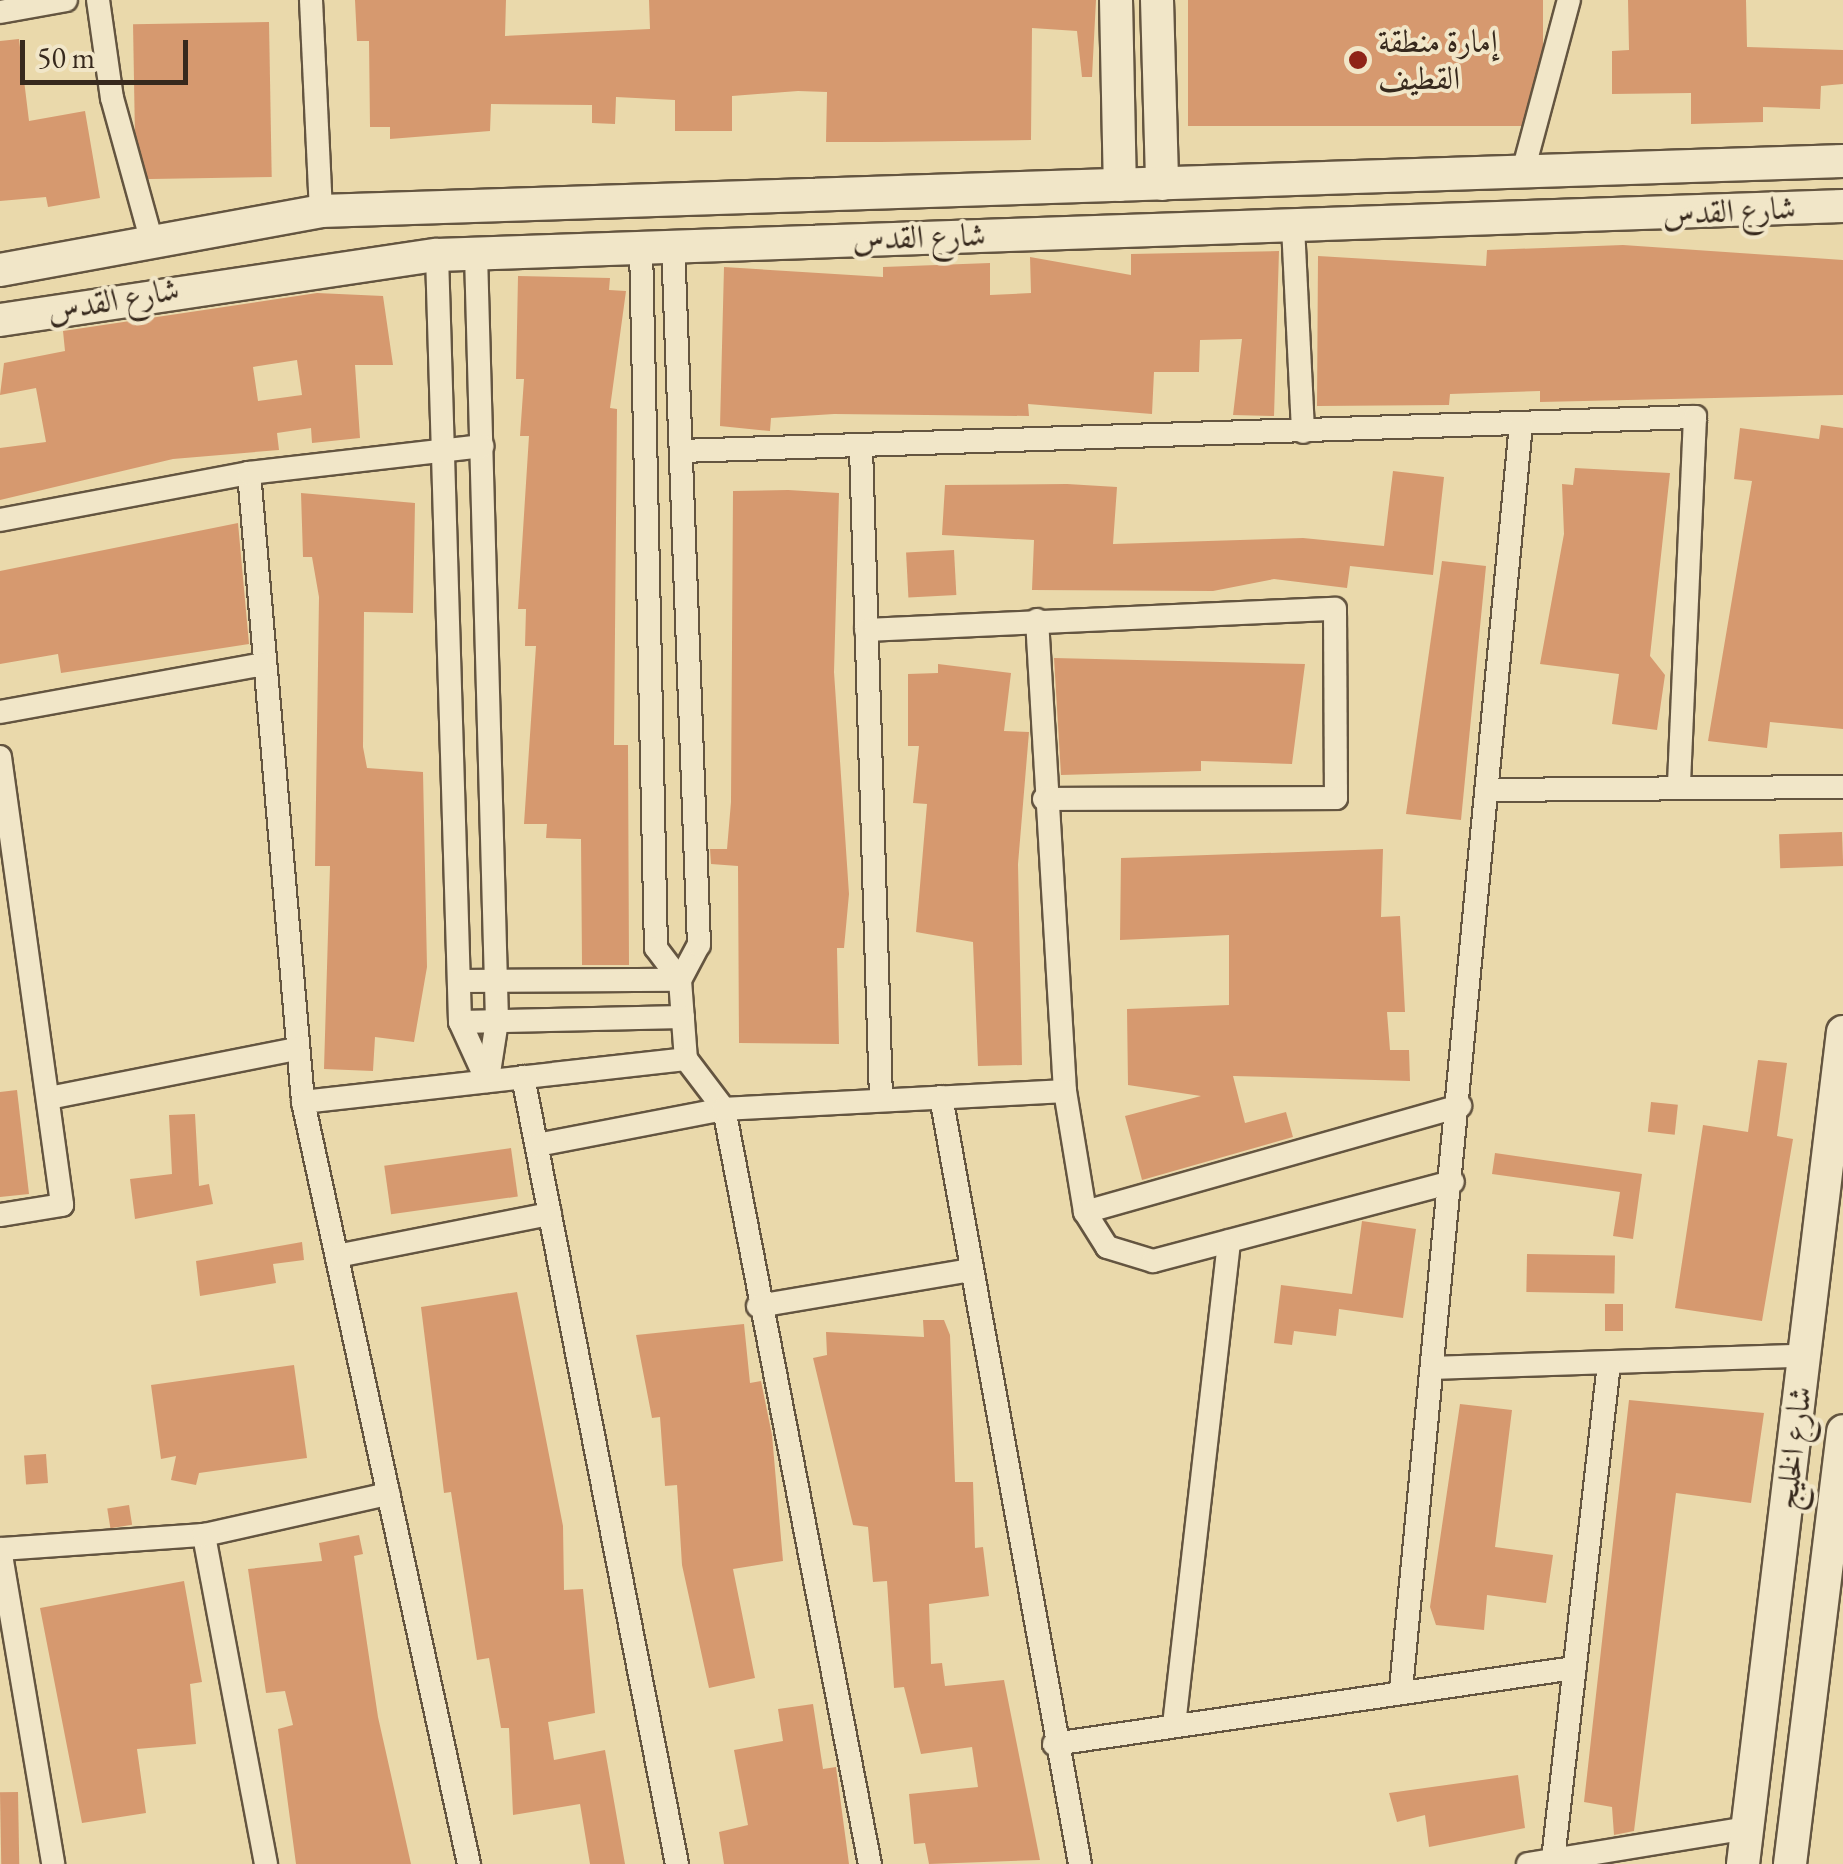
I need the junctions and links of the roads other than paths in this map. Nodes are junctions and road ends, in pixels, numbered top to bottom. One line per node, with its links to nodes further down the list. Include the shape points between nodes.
1 (66, 0): 7 (street)
2 (98, 0): 15 (street, via 112,98)
3 (311, 0): 13 (street)
4 (1116, 0): 11 (main road)
5 (1158, 0): 10 (main road)
6 (1569, 0): 9 (street)
7 (0, 12)
8 (1843, 161): 9 (main road)
9 (1522, 175): 10 (main road)
10 (1162, 184): 11 (main road)
11 (1120, 185): 13 (main road)
12 (1843, 206): 14 (main road, شارع القدس)
13 (321, 211): 15 (main road)
14 (1293, 226): 16 (main road, شارع القدس); 22 (street)
15 (151, 239): 19 (main road)
16 (657, 245): 17 (main road, شارع القدس); 26 (street); 38 (street, via 656,948)
17 (476, 254): 18 (main road, شارع القدس); 23 (street)
18 (438, 255): 20 (main road, شارع القدس); 25 (street)
19 (0, 270)
20 (0, 320)
21 (1521, 424): 22 (street); 35 (street, via 1695,417); 36 (street)
22 (1304, 432): 24 (street)
23 (482, 446): 25 (street); 40 (street)
24 (861, 448): 26 (street); 30 (street)
25 (445, 449): 27 (street); 39 (street)
26 (680, 451): 38 (street, via 698,945)
27 (248, 473): 28 (street); 31 (street)
28 (0, 520)
29 (1038, 620): 30 (street); 37 (street); 37 (street, via 1335,609 1336,798)
30 (866, 630): 52 (street)
31 (264, 664): 32 (street); 45 (street)
32 (0, 712)
33 (0, 757): 50 (street)
34 (1843, 786): 35 (street)
35 (1679, 788): 36 (street)
36 (1488, 790): 54 (street)
37 (1044, 798): 49 (street)
38 (680, 980): 40 (street); 41 (street)
39 (459, 981): 40 (street); 43 (street)
40 (496, 982): 42 (street)
41 (683, 1017): 42 (street); 46 (street)
42 (497, 1021): 43 (street); 48 (street)
43 (460, 1022): 48 (street)
44 (1843, 1032): 65 (main road, شارع الخليج)
45 (298, 1049): 50 (street); 53 (street)
46 (686, 1059): 47 (street); 55 (street)
47 (523, 1077): 48 (street); 56 (street)
48 (487, 1081): 53 (street)
49 (1065, 1091): 51 (street); 58 (street)
50 (54, 1097): 60 (street, via 62,1206)
51 (941, 1097): 52 (street); 63 (street)
52 (882, 1100): 55 (street)
53 (303, 1102): 62 (street)
54 (1460, 1106): 57 (street); 58 (street)
55 (724, 1109): 56 (street); 64 (street)
56 (537, 1145): 59 (street)
57 (1453, 1182): 61 (street); 67 (street)
58 (1085, 1212): 61 (street, via 1107,1248 1153,1261)
59 (550, 1214): 62 (street); 81 (street)
60 (0, 1216)
61 (1229, 1241): 74 (street)
62 (337, 1256): 69 (street)
63 (971, 1270): 64 (street); 75 (street)
64 (758, 1306): 82 (street)
65 (1804, 1356): 66 (street); 76 (main road, شارع الخليج)
66 (1609, 1363): 67 (street); 72 (street)
67 (1434, 1368): 73 (street)
68 (1843, 1430): 86 (main road)
69 (388, 1494): 70 (street); 80 (street)
70 (204, 1535): 71 (street); 79 (street)
71 (1, 1549): 78 (street)
72 (1574, 1668): 73 (street); 77 (street)
73 (1400, 1689): 74 (street)
74 (1174, 1725): 75 (street)
75 (1054, 1744): 83 (street)
76 (1748, 1828): 77 (street); 85 (main road, شارع الخليج)
77 (1553, 1860): 84 (street)
78 (54, 1864)
79 (266, 1864)
80 (469, 1864)
81 (677, 1864)
82 (870, 1864)
83 (1080, 1864)
84 (1528, 1864)
85 (1744, 1864)
86 (1790, 1864)

